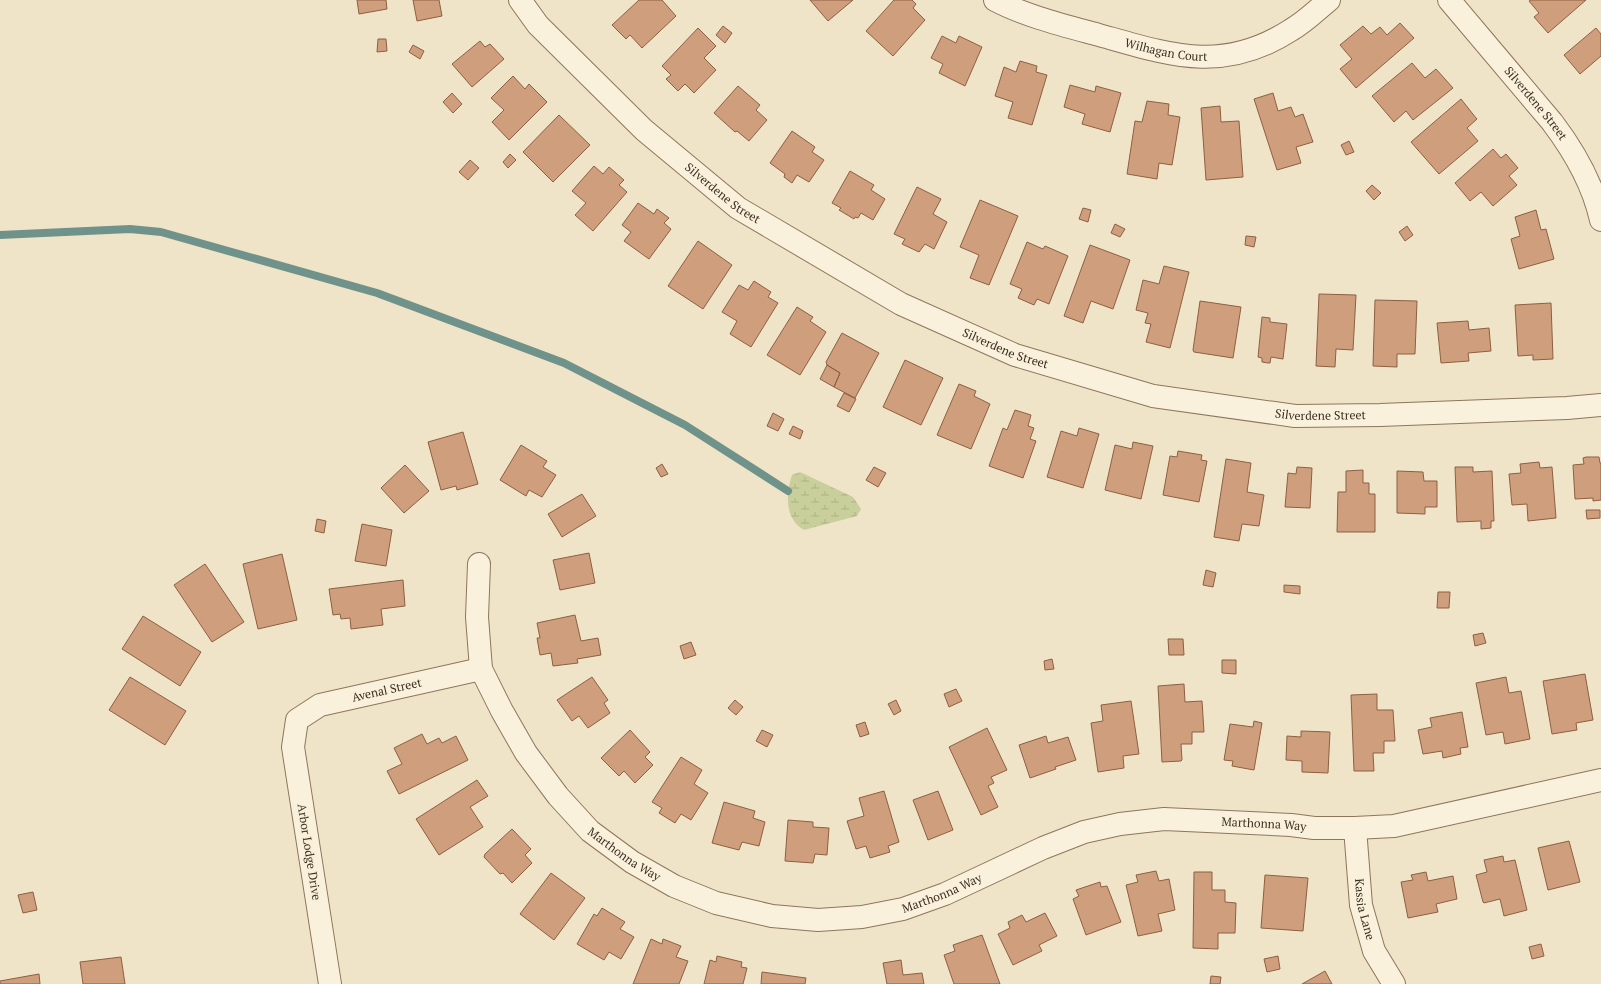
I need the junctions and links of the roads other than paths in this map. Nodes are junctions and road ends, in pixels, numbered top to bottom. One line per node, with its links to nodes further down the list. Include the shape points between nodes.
1 (520, 0): 6 (street, Silverdene Street, via 538,25 644,130 738,208 901,304 1016,355 1153,396 1295,416 1380,415)
2 (995, 0): 3 (street, Wilhagan Court, via 1083,31 1163,53 1190,57 1218,57 1244,52 1268,43 1292,30)
3 (1329, 0)
4 (1448, 0): 5 (street, Silverdene Street, via 1566,140 1590,184)
5 (1601, 220)
6 (1601, 405)
7 (479, 564): 8 (street, Marthonna Way, via 477,617)
8 (481, 669): 9 (street, Avenal Street, via 320,705); 11 (street, Marthonna Way, via 526,753 558,796 590,831 632,862 674,886 716,903 772,916 825,920 862,917 903,909 945,894 1043,848 1084,832 1120,824 1164,819)
9 (297, 720): 12 (street, Arbor Lodge Drive, via 293,748)
10 (1601, 780): 11 (street, Marthonna Way, via 1394,826)
11 (1355, 828): 13 (street, Kassia Lane, via 1361,905 1374,951)
12 (330, 984)
13 (1394, 984)

